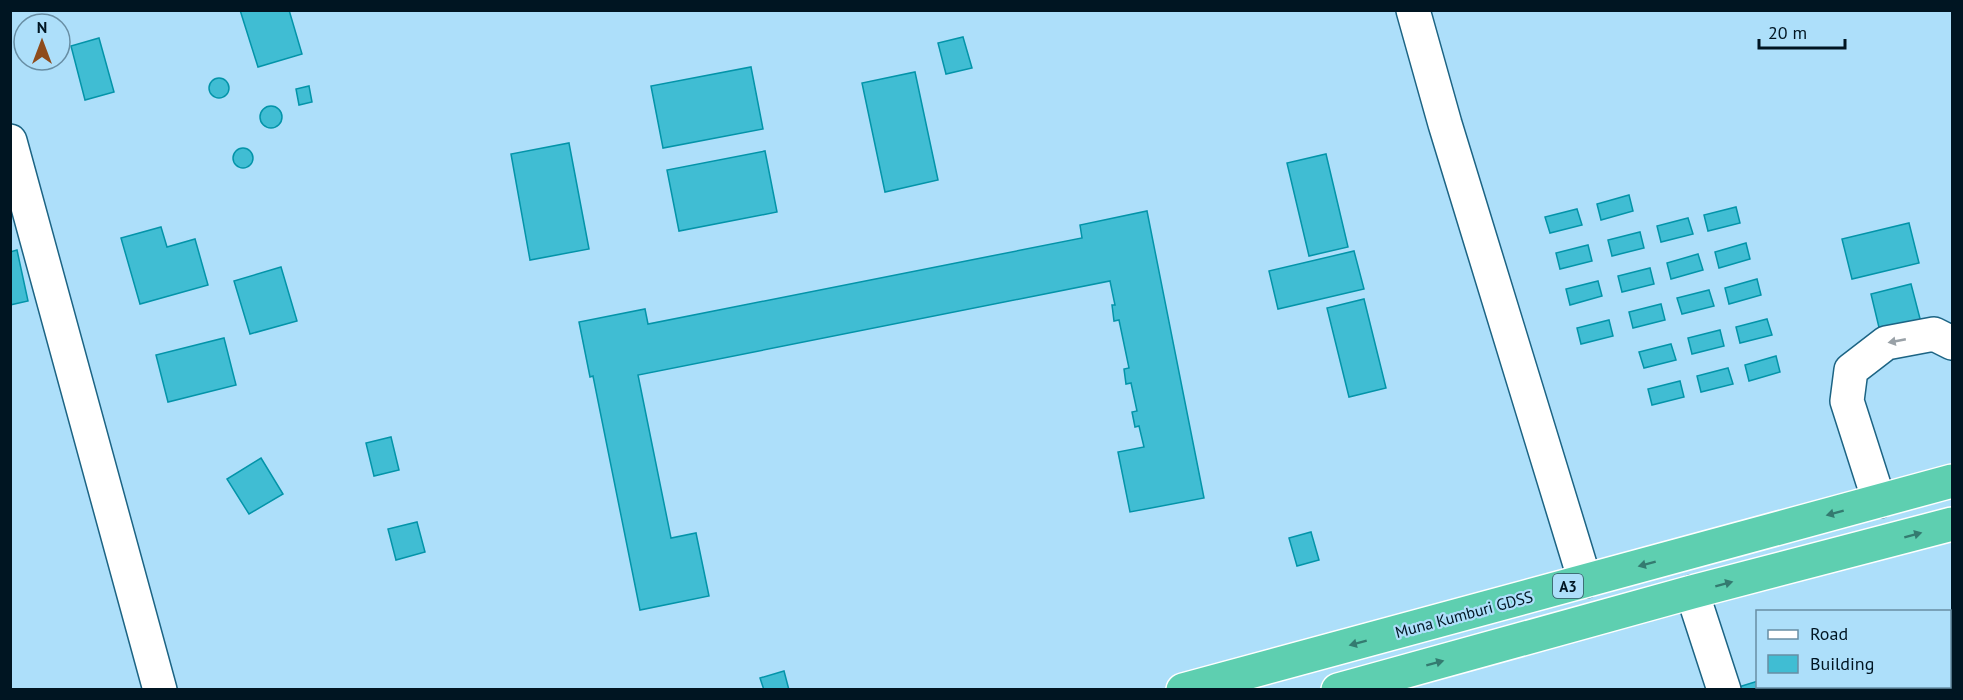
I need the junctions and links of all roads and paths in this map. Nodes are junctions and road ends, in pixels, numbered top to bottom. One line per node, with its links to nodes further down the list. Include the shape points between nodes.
1 (1413, 10): 7 (street)
2 (10, 141): 9 (street)
3 (1953, 344): 5 (street, one-way to 5, via 1934,334 1886,343 1851,370 1847,401)
4 (1953, 481): 5 (highway, Muna Kumburi GDSS / A3)
5 (1879, 501): 7 (highway, Muna Kumburi GDSS / A3, one-way to 7)
6 (1953, 524): 8 (highway, A3, one-way to 6)
7 (1585, 581): 10 (highway, Muna Kumburi GDSS / A3, one-way to 10)
8 (1692, 592): 11 (highway, A3, one-way to 8); 12 (street)
9 (160, 690)
10 (1183, 690)
11 (1338, 690)
12 (1724, 690)

